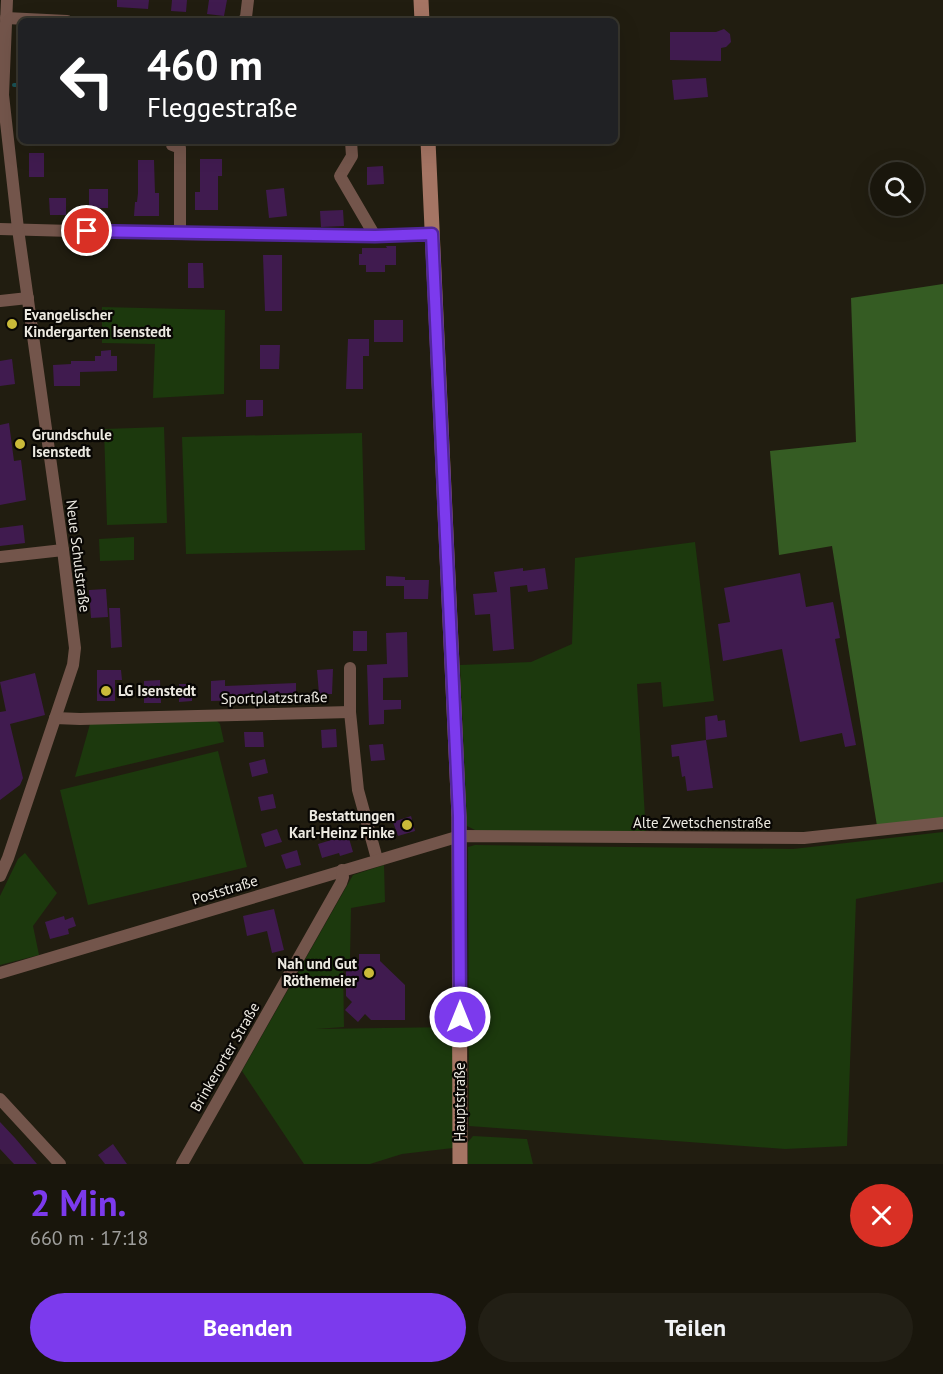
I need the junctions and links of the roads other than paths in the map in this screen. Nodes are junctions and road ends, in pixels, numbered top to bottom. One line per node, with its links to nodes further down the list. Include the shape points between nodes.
1 (7, 0): 4 (street, Neue Schulstraße)
2 (248, 0): 5 (street)
3 (421, 0): 6 (main road)
4 (6, 18): 7 (street); 12 (street, Neue Schulstraße, via 3,95)
5 (245, 18)
6 (422, 18)
7 (18, 19)
8 (351, 144): 15 (street, via 352,156 340,176)
9 (428, 144): 14 (main road, Hauptstraße)
10 (172, 145): 13 (street, via 180,148)
11 (0, 229): 12 (street)
12 (18, 229): 13 (street); 16 (street, Neue Schulstraße)
13 (180, 234): 15 (street)
14 (432, 234): 15 (street); 24 (main road, Hauptstraße)
15 (375, 236)
16 (28, 298): 17 (street); 18 (street, Neue Schulstraße)
17 (0, 301)
18 (63, 550): 19 (street); 22 (street, Neue Schulstraße, via 75,648)
19 (0, 557)
20 (350, 668): 21 (street)
21 (350, 712): 22 (street, Sportplatzstraße); 25 (street, via 358,790)
22 (55, 718): 27 (street, Neue Schulstraße)
23 (943, 823): 24 (street, Alte Zwetschenstraße, via 804,838)
24 (460, 836): 25 (street, Poststraße); 32 (main road, Hauptstraße)
25 (377, 860): 26 (street, Poststraße)
26 (342, 870): 28 (street, Poststraße); 31 (street, Brinkerorter Straße, via 341,884)
27 (0, 876)
28 (0, 973)
29 (0, 1099): 30 (street)
30 (60, 1164)
31 (182, 1164)
32 (460, 1164)

